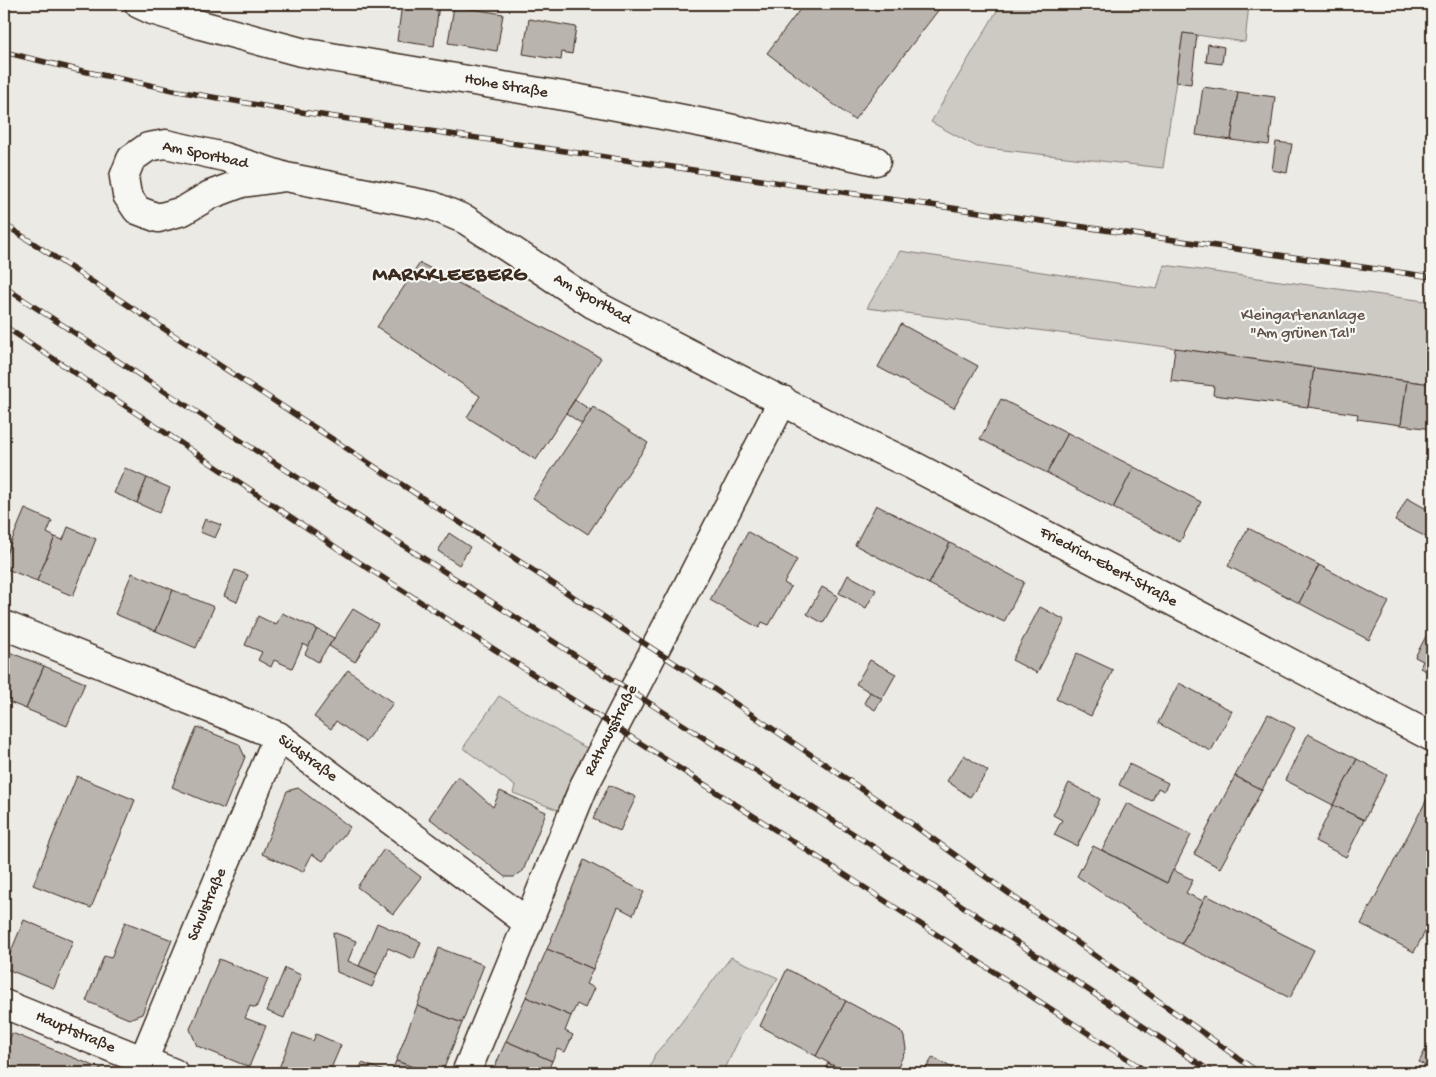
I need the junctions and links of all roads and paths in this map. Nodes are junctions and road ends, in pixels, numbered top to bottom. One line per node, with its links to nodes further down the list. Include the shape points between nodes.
1 (139, 4): 2 (street, Hohe Straße, via 152,10)
2 (204, 14): 3 (street, Hohe Straße, via 301,52 724,126)
3 (876, 161)
4 (286, 177): 4 (street, Am Sportbad, via 224,157 166,144 148,146 131,159 124,177 126,195 137,210 158,218 183,211 210,195 242,183); 5 (street, Am Sportbad, via 433,206 466,220 593,304)
5 (783, 400): 8 (street, Friedrich-Ebert-Straße); 9 (street, Rathausstraße, via 599,754)
6 (4, 625): 7 (street, Südstraße)
7 (278, 736): 9 (street, Südstraße); 11 (street, Schulstraße)
8 (1432, 737)
9 (526, 922): 13 (street, Rathausstraße)
10 (4, 1004): 11 (street, Hauptstraße)
11 (140, 1067): 12 (street, Hauptstraße)
12 (174, 1073)
13 (466, 1073)

